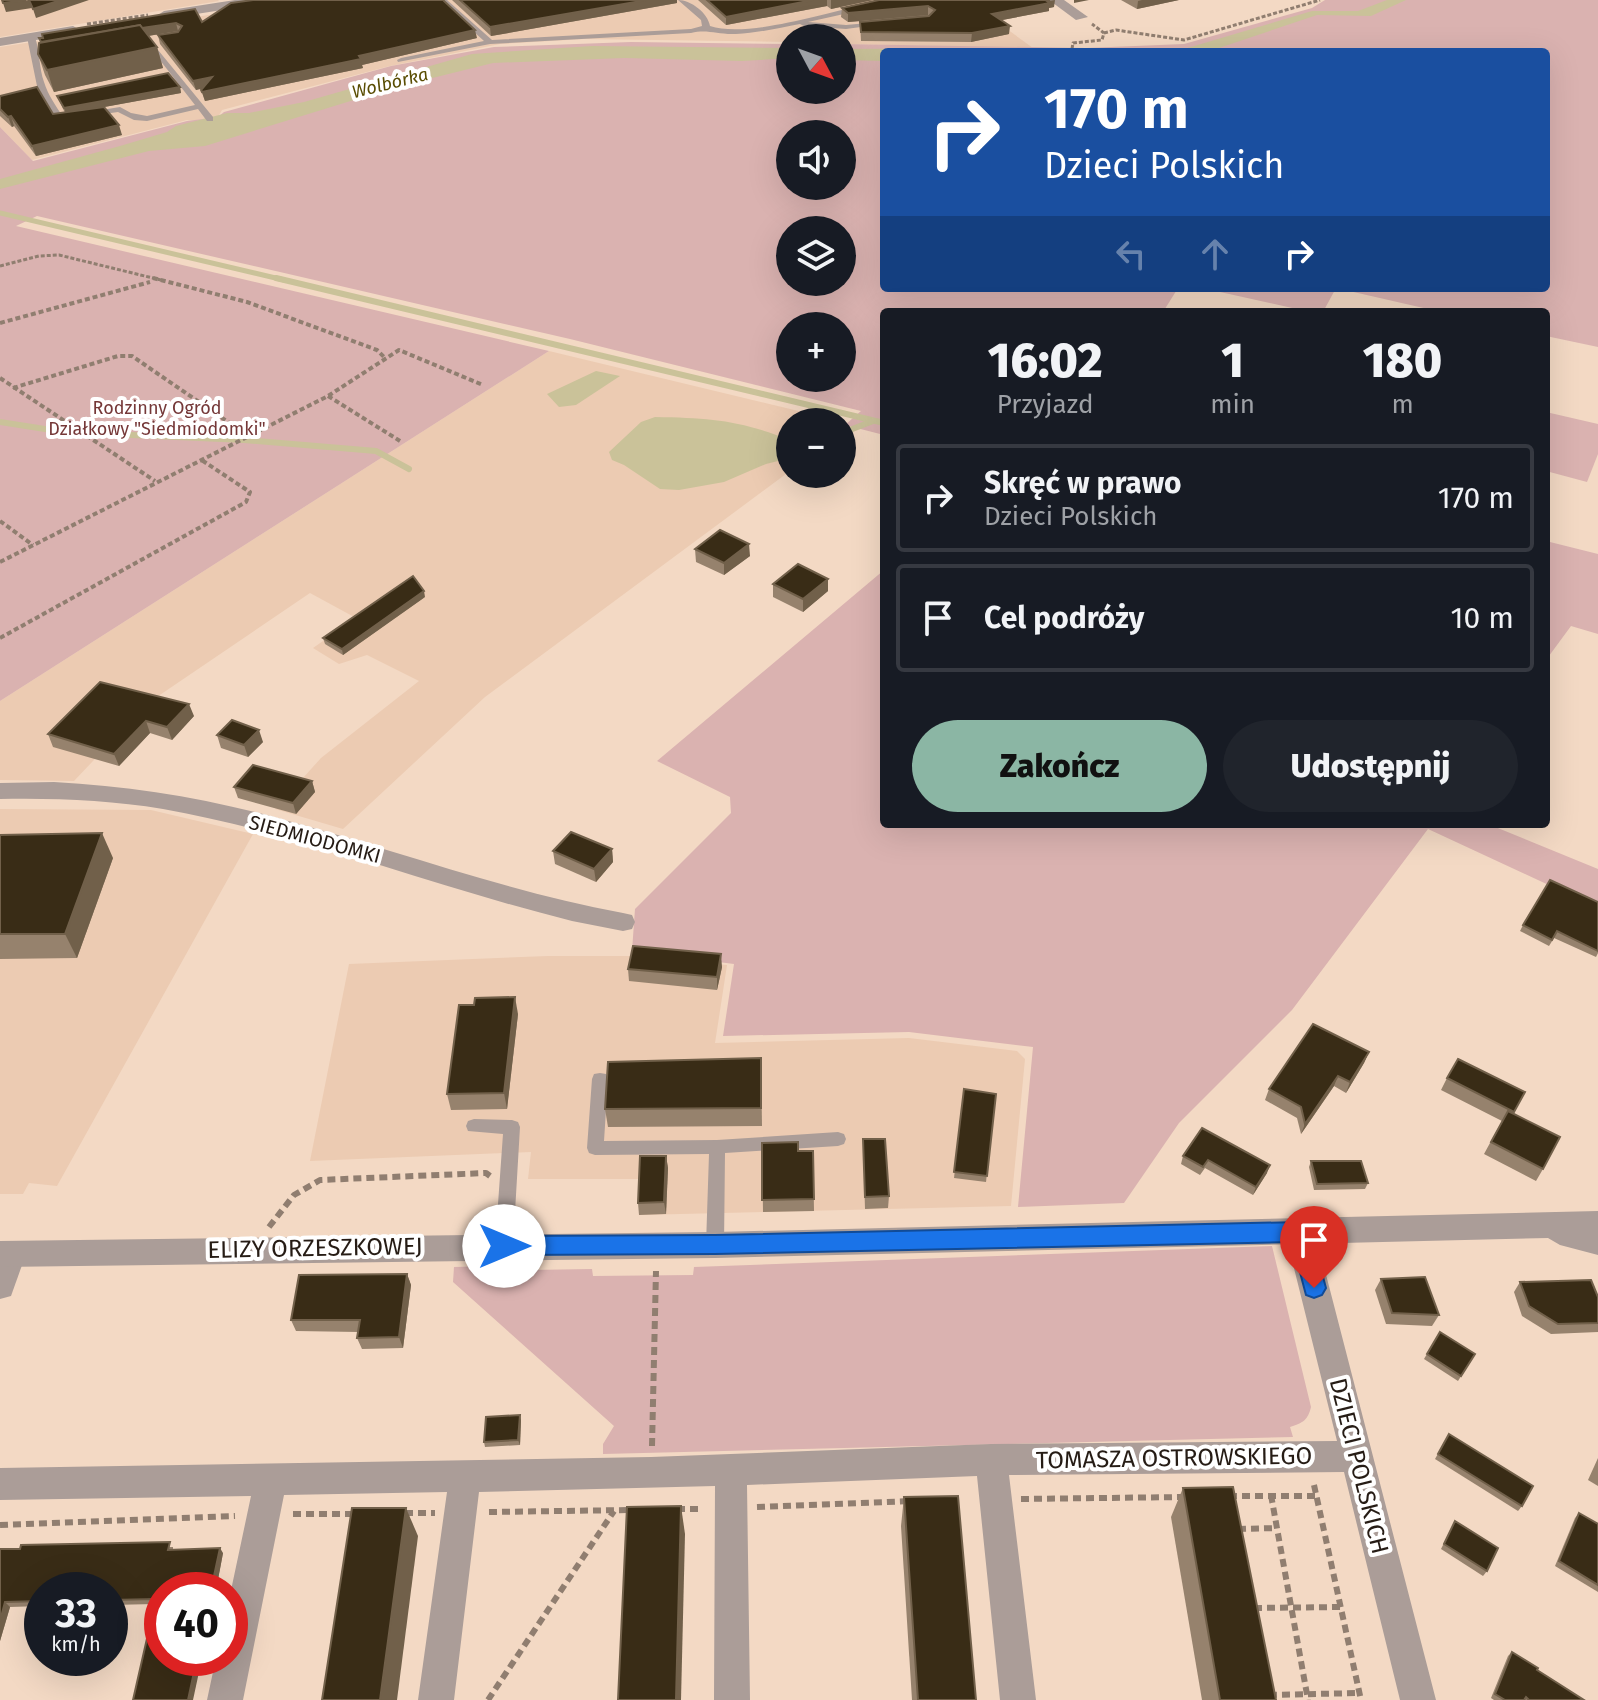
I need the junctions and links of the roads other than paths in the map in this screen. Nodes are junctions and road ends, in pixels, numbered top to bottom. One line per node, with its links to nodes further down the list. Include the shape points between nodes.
1 (260, 0): 6 (street)
2 (443, 0): 16 (lane)
3 (682, 0): 11 (lane, via 705,19)
4 (1055, 0): 7 (street)
5 (870, 6): 8 (lane)
6 (151, 16)
7 (1081, 17)
8 (796, 21): 9 (lane, via 810,26); 11 (lane, via 734,34)
9 (887, 24)
10 (83, 27): 12 (street)
11 (706, 27): 16 (lane)
12 (31, 37): 15 (street); 22 (lane)
13 (163, 38): 14 (lane)
14 (149, 40): 17 (lane); 19 (lane)
15 (0, 42)
16 (490, 42): 18 (lane)
17 (133, 43)
18 (401, 60)
19 (172, 72): 20 (lane); 23 (lane)
20 (157, 75)
21 (63, 95): 22 (lane)
22 (47, 98): 23 (lane, via 61,120 120,109 143,119)
23 (198, 107): 24 (lane)
24 (210, 119)
25 (0, 791): 26 (street, SIEDMIODOMKI, via 158,799 329,840 566,913)
26 (623, 922)
27 (600, 1079): 30 (lane, via 595,1148)
28 (474, 1126): 36 (lane, via 512,1127)
29 (838, 1139): 30 (lane)
30 (717, 1147): 35 (lane)
31 (1598, 1224): 32 (street, ELIZY ORZESZKOWEJ)
32 (1543, 1227): 33 (street, ELIZY ORZESZKOWEJ); 34 (street, ELIZY ORZESZKOWEJ)
33 (1300, 1232): 35 (street, ELIZY ORZESZKOWEJ); 39 (street, DZIECI POLSKICH)
34 (1598, 1242)
35 (715, 1245): 36 (street, ELIZY ORZESZKOWEJ)
36 (504, 1246): 37 (street, ELIZY ORZESZKOWEJ)
37 (6, 1254): 38 (street)
38 (0, 1286)
39 (1356, 1456): 40 (street, TOMASZA OSTROWSKIEGO); 49 (street, DZIECI POLSKICH)
40 (991, 1460): 41 (street, TOMASZA OSTROWSKIEGO); 48 (street)
41 (731, 1471): 42 (street, TOMASZA OSTROWSKIEGO); 47 (street)
42 (465, 1476): 43 (street, TOMASZA OSTROWSKIEGO); 46 (street)
43 (271, 1479): 44 (street, TOMASZA OSTROWSKIEGO); 45 (street)
44 (0, 1484)
45 (225, 1700)
46 (436, 1700)
47 (732, 1700)
48 (1018, 1700)
49 (1418, 1700)

